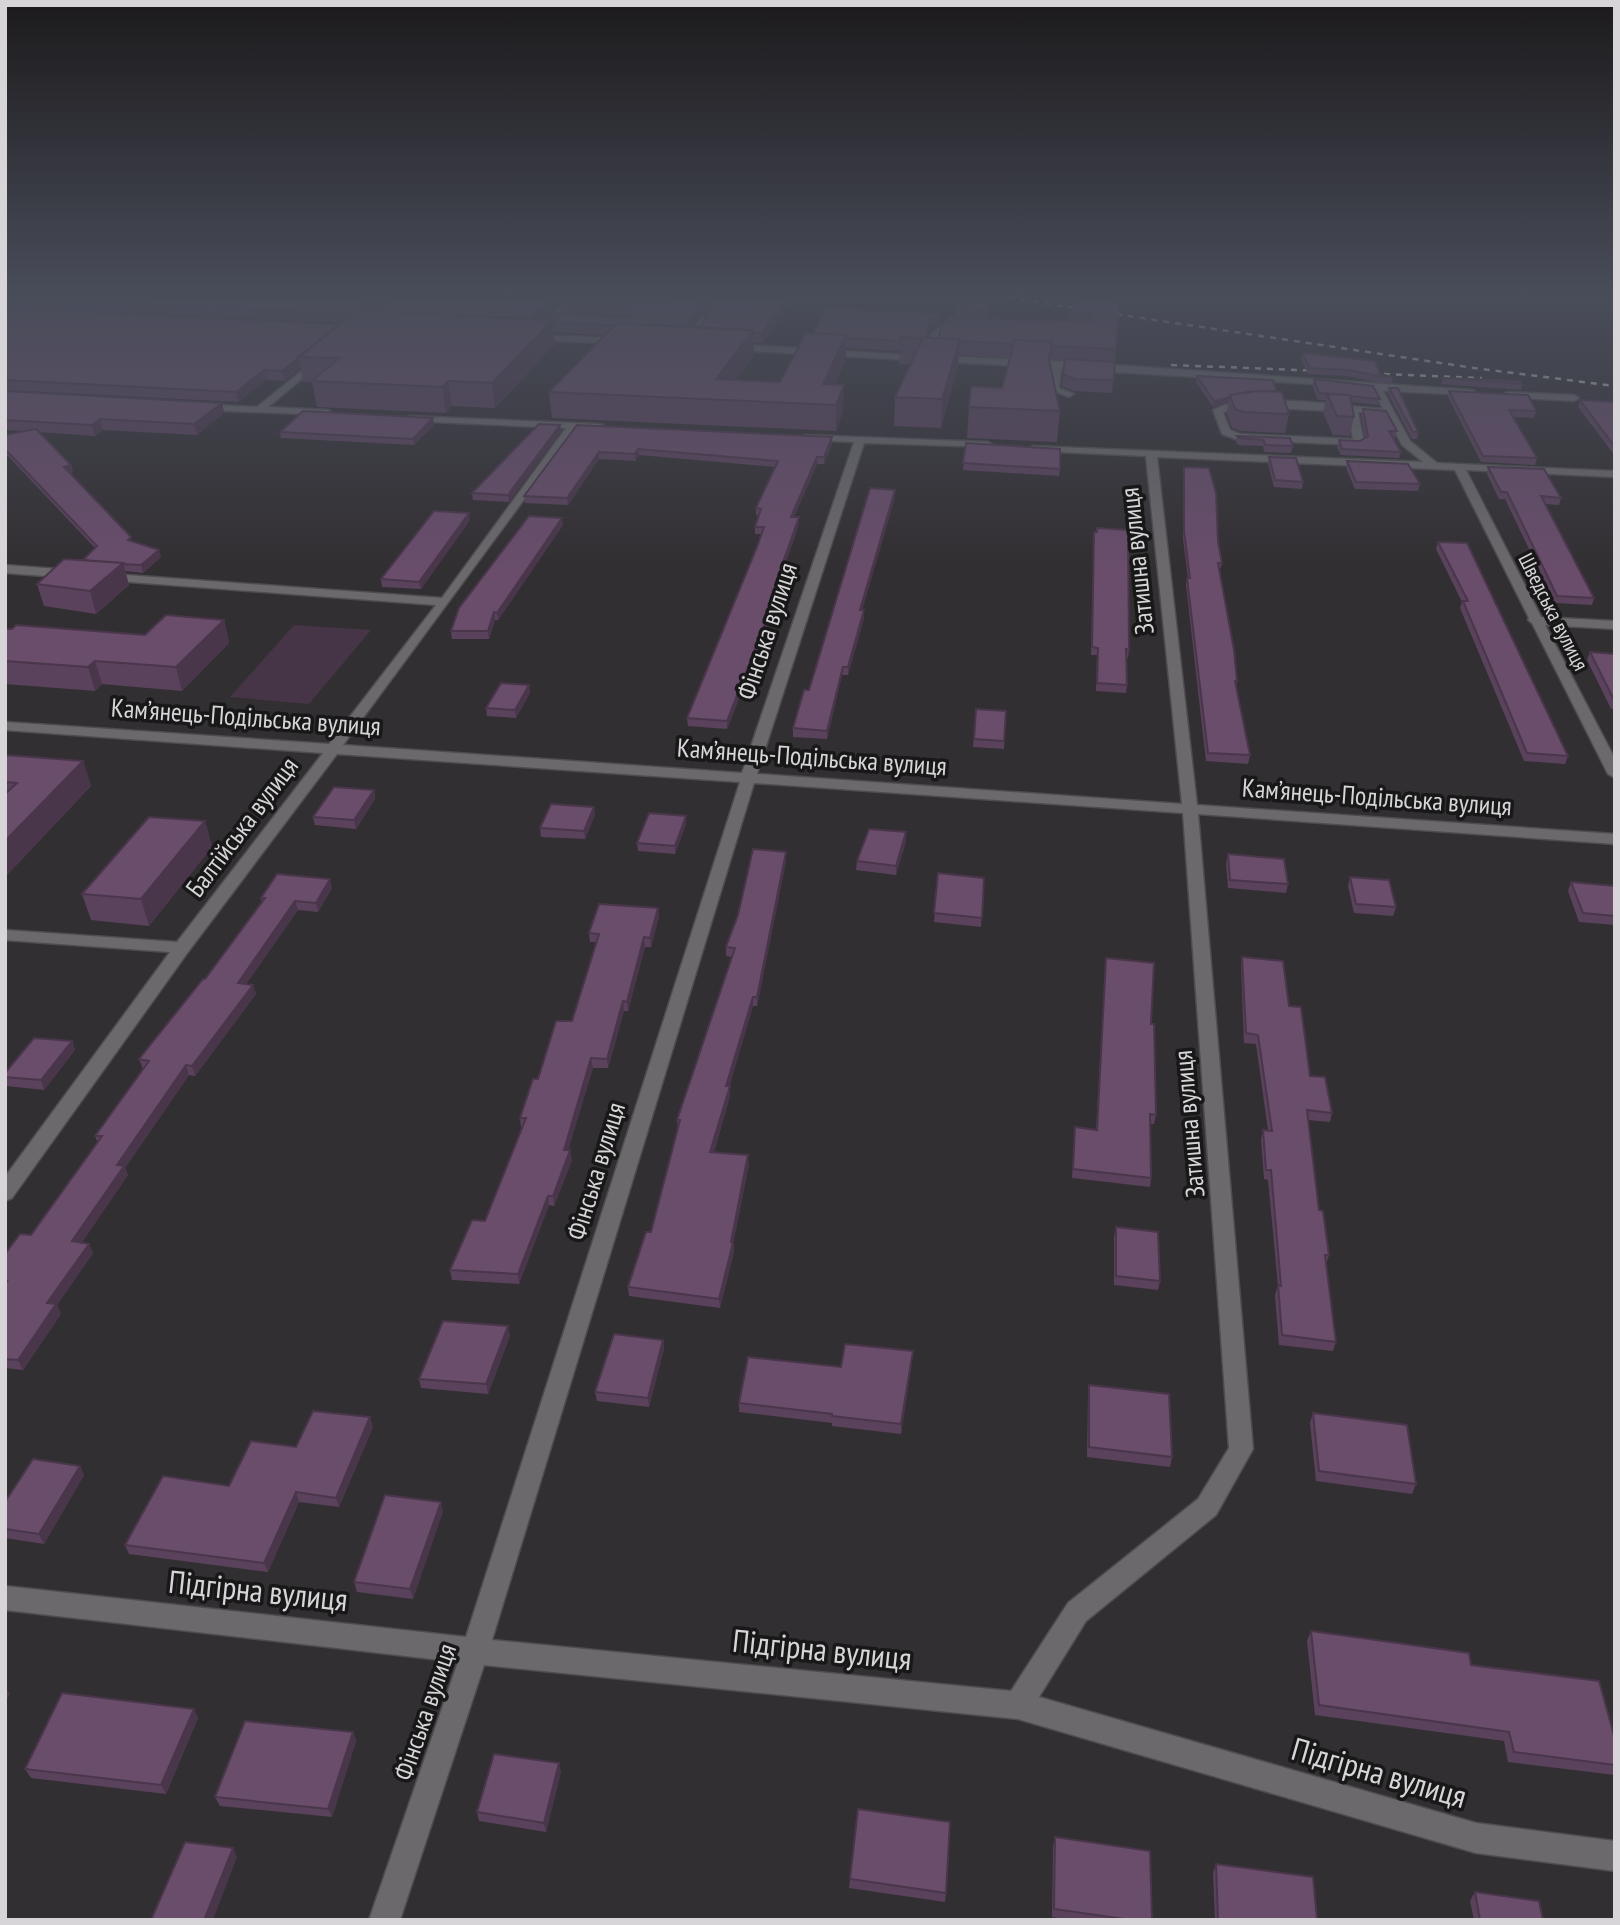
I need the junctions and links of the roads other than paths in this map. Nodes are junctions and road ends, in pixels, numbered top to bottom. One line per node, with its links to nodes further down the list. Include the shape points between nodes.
1 (285, 388): 9 (street)
2 (1054, 388): 5 (street)
3 (1377, 388): 4 (street); 11 (street)
4 (1485, 393)
5 (1069, 394)
6 (1499, 394): 7 (street)
7 (1574, 398)
8 (190, 406): 9 (street)
9 (259, 410): 12 (street)
10 (1353, 410): 10 (street, via 1359,442 1238,437 1226,432 1218,410 1266,405); 11 (street)
11 (1391, 412): 21 (street, via 1405,443)
12 (341, 414)
13 (396, 417): 14 (street)
14 (573, 426): 15 (street); 25 (street, Балтійська вулиця)
15 (614, 428)
16 (792, 436): 17 (street)
17 (860, 440): 18 (street); 31 (street, Фінська вулиця)
18 (999, 446)
19 (1026, 447): 20 (street)
20 (1151, 453): 21 (street); 32 (street, Затишна вулиця)
21 (1434, 466): 22 (street)
22 (1459, 467): 23 (street); 26 (street, Шведська вулиця)
23 (1615, 474)
24 (5, 569): 25 (street)
25 (445, 602): 29 (street, Балтійська вулиця)
26 (1534, 620): 27 (street); 30 (street, Шведська вулиця)
27 (1615, 625)
28 (5, 726): 29 (street, Кам’янець-Подільська вулиця)
29 (331, 749): 31 (street, Кам’янець-Подільська вулиця); 35 (street, Балтійська вулиця)
30 (1615, 774)
31 (747, 779): 32 (street, Кам’янець-Подільська вулиця); 38 (street, Фінська вулиця)
32 (1190, 810): 33 (street, Кам’янець-Подільська вулиця); 39 (street, Затишна вулиця, via 1241,1448 1207,1507 1077,1612)
33 (1615, 839)
34 (5, 934): 35 (street)
35 (182, 948): 36 (street, Балтійська вулиця)
36 (5, 1193)
37 (5, 1598): 38 (street, Підгірна вулиця)
38 (475, 1651): 39 (street, Підгірна вулиця); 41 (street, Фінська вулиця)
39 (1018, 1705): 40 (street, Підгірна вулиця, via 1476,1838)
40 (1615, 1856)
41 (384, 1920)

